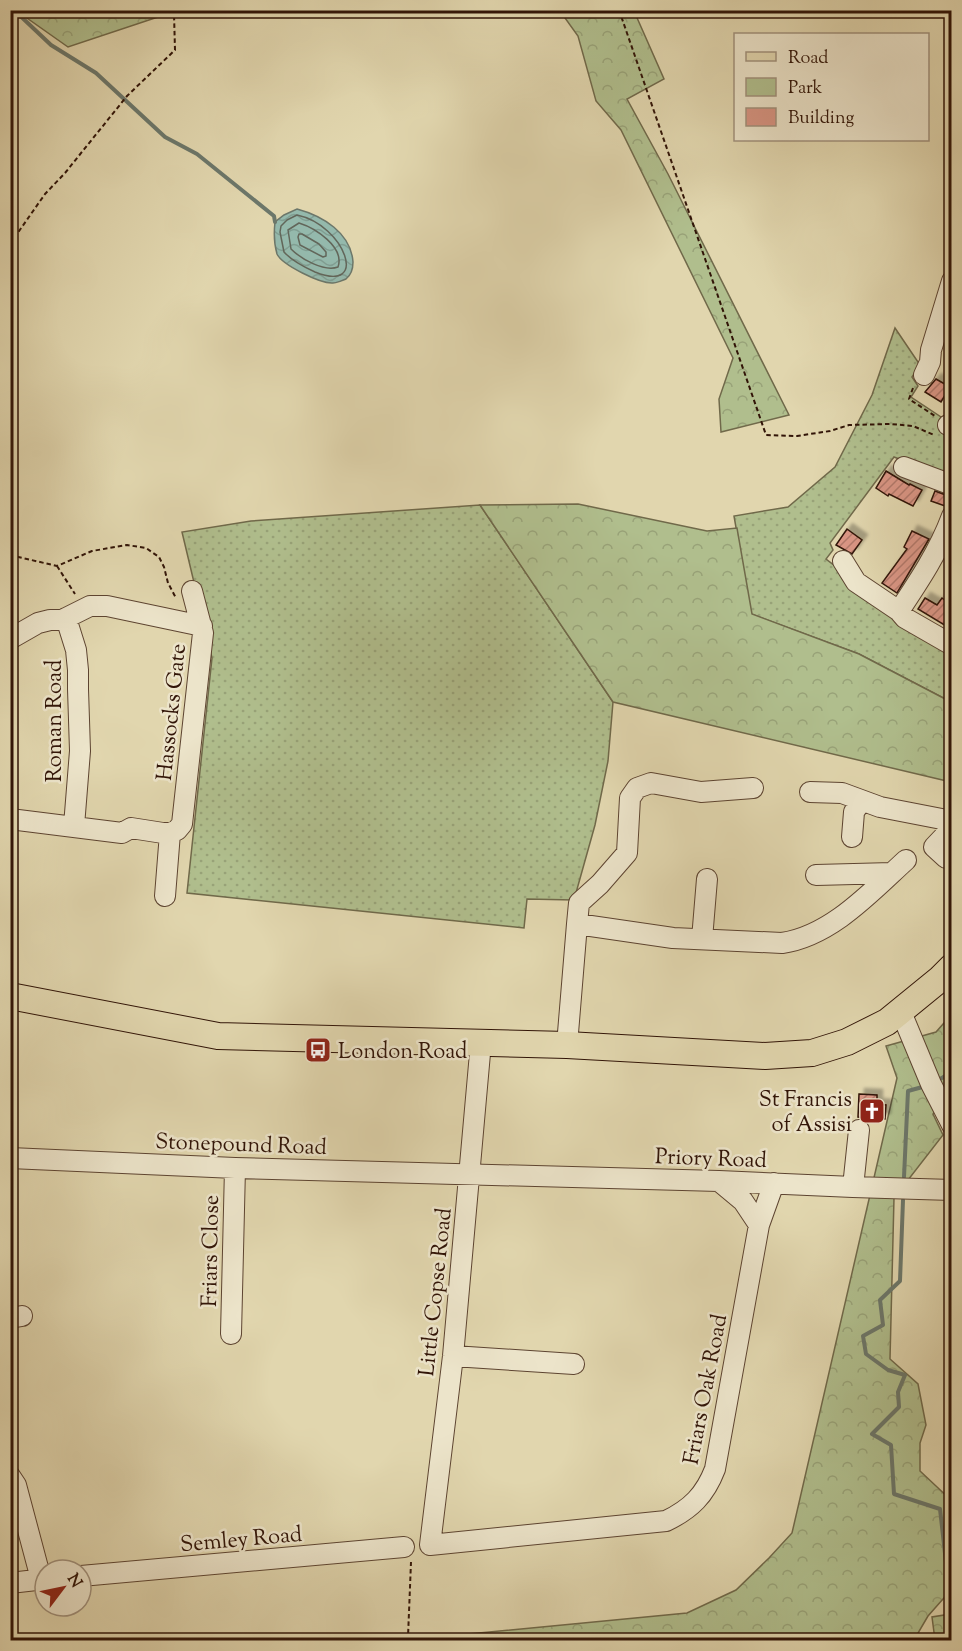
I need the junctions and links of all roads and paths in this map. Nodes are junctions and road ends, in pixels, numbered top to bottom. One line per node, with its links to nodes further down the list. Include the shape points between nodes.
1 (186, 10): 3 (path, via 174,14 174,50 127,96 45,194)
2 (619, 10): 7 (path, via 766,435 797,436 849,425 890,424)
3 (10, 244)
4 (951, 281): 5 (street)
5 (948, 305): 6 (street)
6 (924, 375): 7 (path, via 916,381 909,399)
7 (947, 430)
8 (904, 467): 9 (street)
9 (951, 485)
10 (951, 516): 16 (street, via 927,569)
11 (10, 555): 13 (path)
12 (843, 561): 16 (street, via 856,582)
13 (57, 566): 15 (path); 18 (path, via 92,551 127,545 146,548 159,557 168,583)
14 (192, 591): 18 (street, Hassocks Gate)
15 (86, 608): 17 (street); 18 (street, via 107,606)
16 (899, 611): 20 (street)
17 (66, 618): 19 (street, via 38,623); 26 (street, Roman Road, via 78,670 80,751)
18 (192, 624): 28 (street, Hassocks Gate, via 203,633 182,824)
19 (10, 639)
20 (951, 645)
21 (753, 788): 34 (street, via 700,792 651,783 637,788 630,798 627,853 579,903)
22 (810, 792): 23 (street, via 842,793)
23 (861, 801): 25 (street); 29 (street, via 854,812)
24 (10, 819): 26 (street)
25 (951, 821)
26 (74, 826): 28 (street)
27 (951, 828): 30 (street, via 934,847)
28 (170, 833): 33 (street, Hassocks Gate)
29 (852, 837)
30 (946, 858)
31 (816, 875): 35 (street, via 899,867 842,917 798,941)
32 (707, 879): 35 (street)
33 (165, 896)
34 (578, 924): 35 (street); 40 (street)
35 (702, 939)
36 (951, 967): 38 (main road)
37 (10, 996): 39 (main road, via 218,1036)
38 (901, 1012): 40 (main road, via 847,1042 812,1053 765,1056); 41 (street)
39 (481, 1042): 40 (main road); 45 (street, Little Copse Road)
40 (567, 1045)
41 (951, 1125)
42 (859, 1130): 48 (street)
43 (10, 1158): 44 (street, Stonepound Road)
44 (235, 1168): 45 (street, Stonepound Road); 51 (street, Friars Close)
45 (470, 1175): 46 (street, Priory Road); 52 (street, Little Copse Road)
46 (719, 1181): 47 (street, Priory Road); 50 (street, via 743,1201)
47 (774, 1183): 48 (street, Priory Road); 50 (street, Friars Oak Road)
48 (853, 1187): 49 (street, Priory Road)
49 (951, 1190)
50 (759, 1225): 55 (street, Friars Oak Road, via 715,1469 696,1500 666,1521)
51 (231, 1334)
52 (453, 1356): 53 (street); 55 (street, Little Copse Road)
53 (574, 1364)
54 (10, 1476): 57 (street)
55 (430, 1545): 61 (path, via 411,1561 408,1637)
56 (404, 1547): 58 (street, Semley Road)
57 (37, 1558)
58 (93, 1575)
59 (33, 1580): 60 (street)
60 (10, 1583)
61 (397, 1641)

